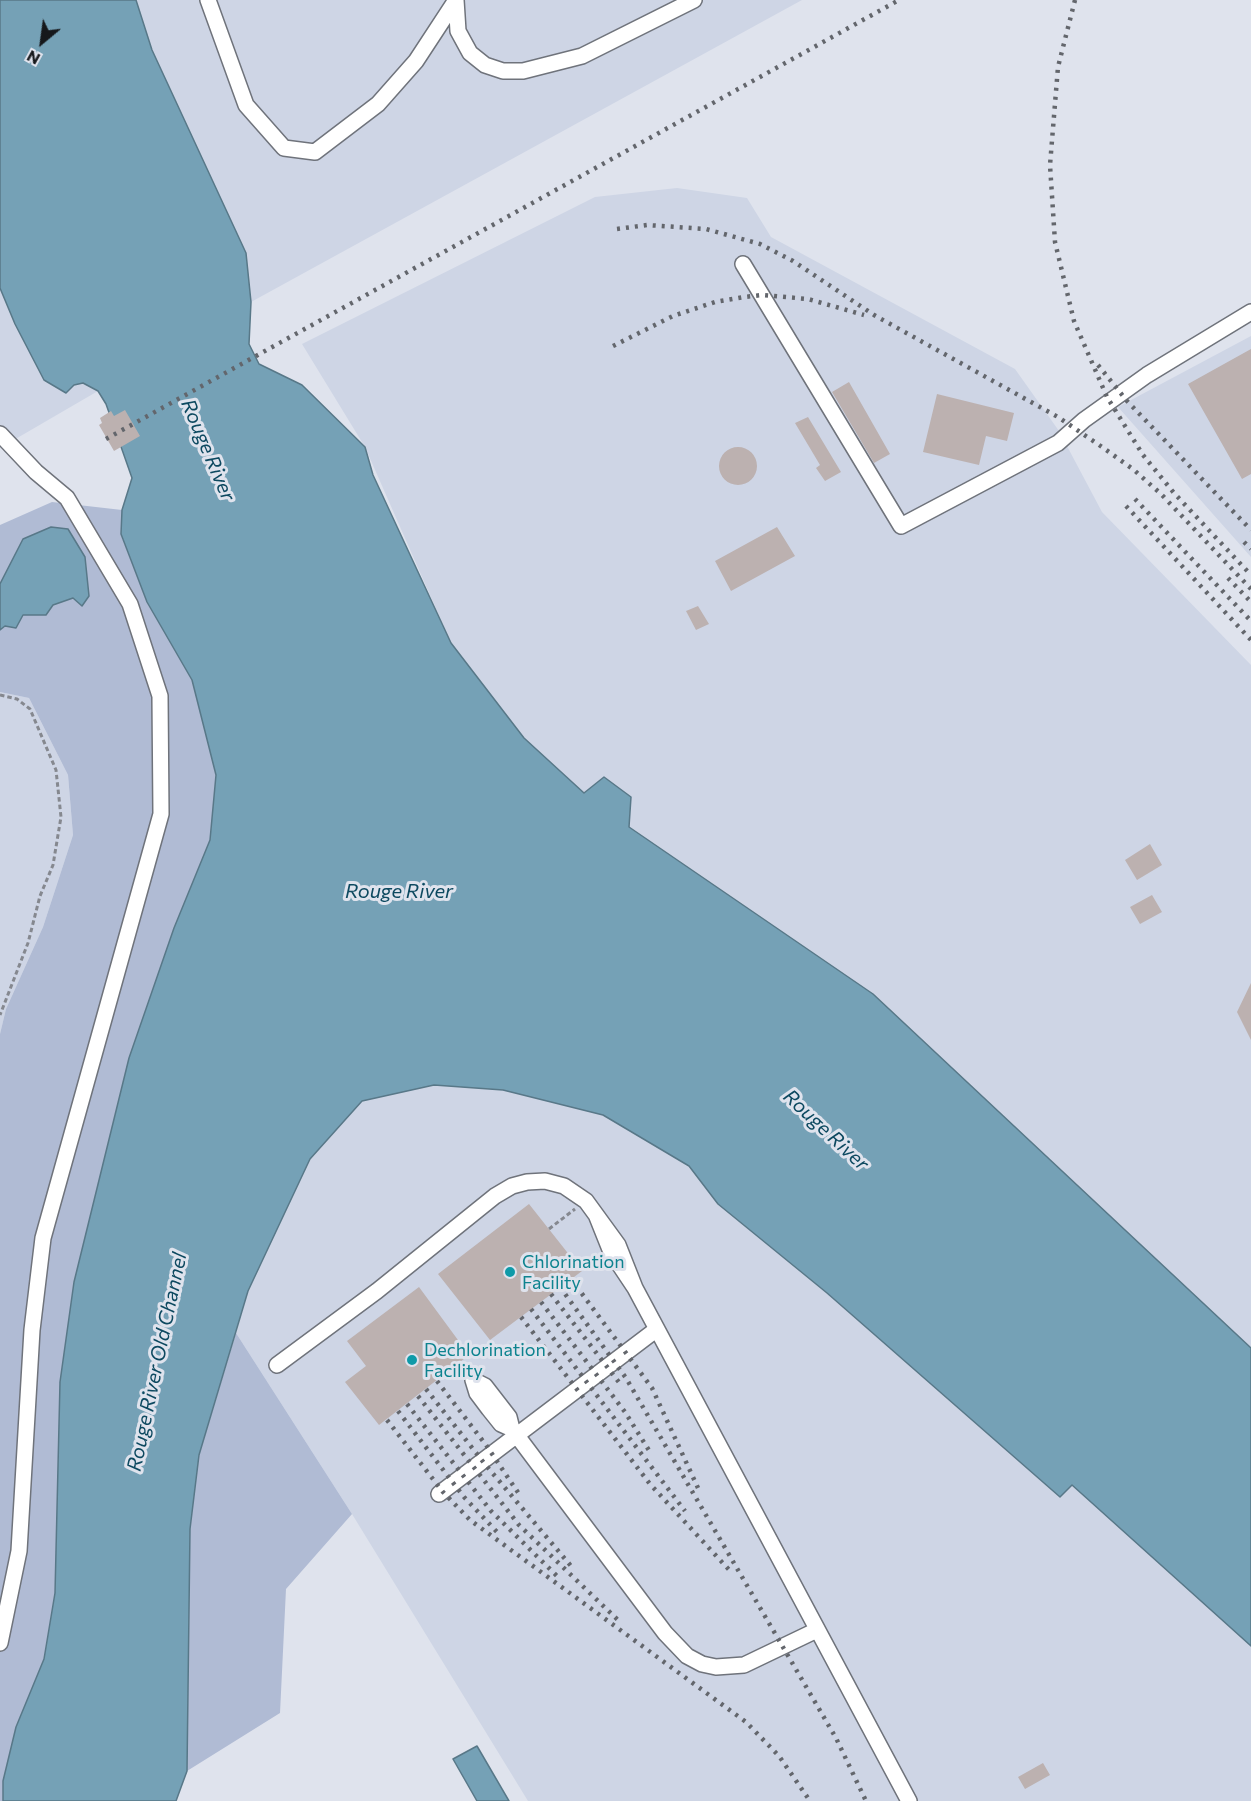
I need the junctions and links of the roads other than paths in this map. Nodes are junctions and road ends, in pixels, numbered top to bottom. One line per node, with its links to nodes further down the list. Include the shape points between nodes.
1 (208, 0): 2 (lane, via 246,105 284,148 315,152 378,104 416,61)
2 (456, 0): 3 (lane, via 458,31 470,53 503,71 523,71 582,56)
3 (694, 0)
4 (743, 264): 5 (lane, via 901,526 1058,443 1148,375)
5 (1251, 312)
6 (0, 434): 12 (lane, via 67,498 130,604 160,696 161,802 161,814 43,1238 32,1330 20,1551)
7 (657, 1329): 8 (lane, via 586,1201 564,1186 528,1182 503,1191); 9 (lane); 11 (lane)
8 (277, 1365)
9 (514, 1432): 10 (lane); 11 (lane, via 665,1633 687,1656 716,1667 744,1665)
10 (439, 1494)
11 (817, 1630): 13 (lane)
12 (0, 1643)
13 (909, 1801)

